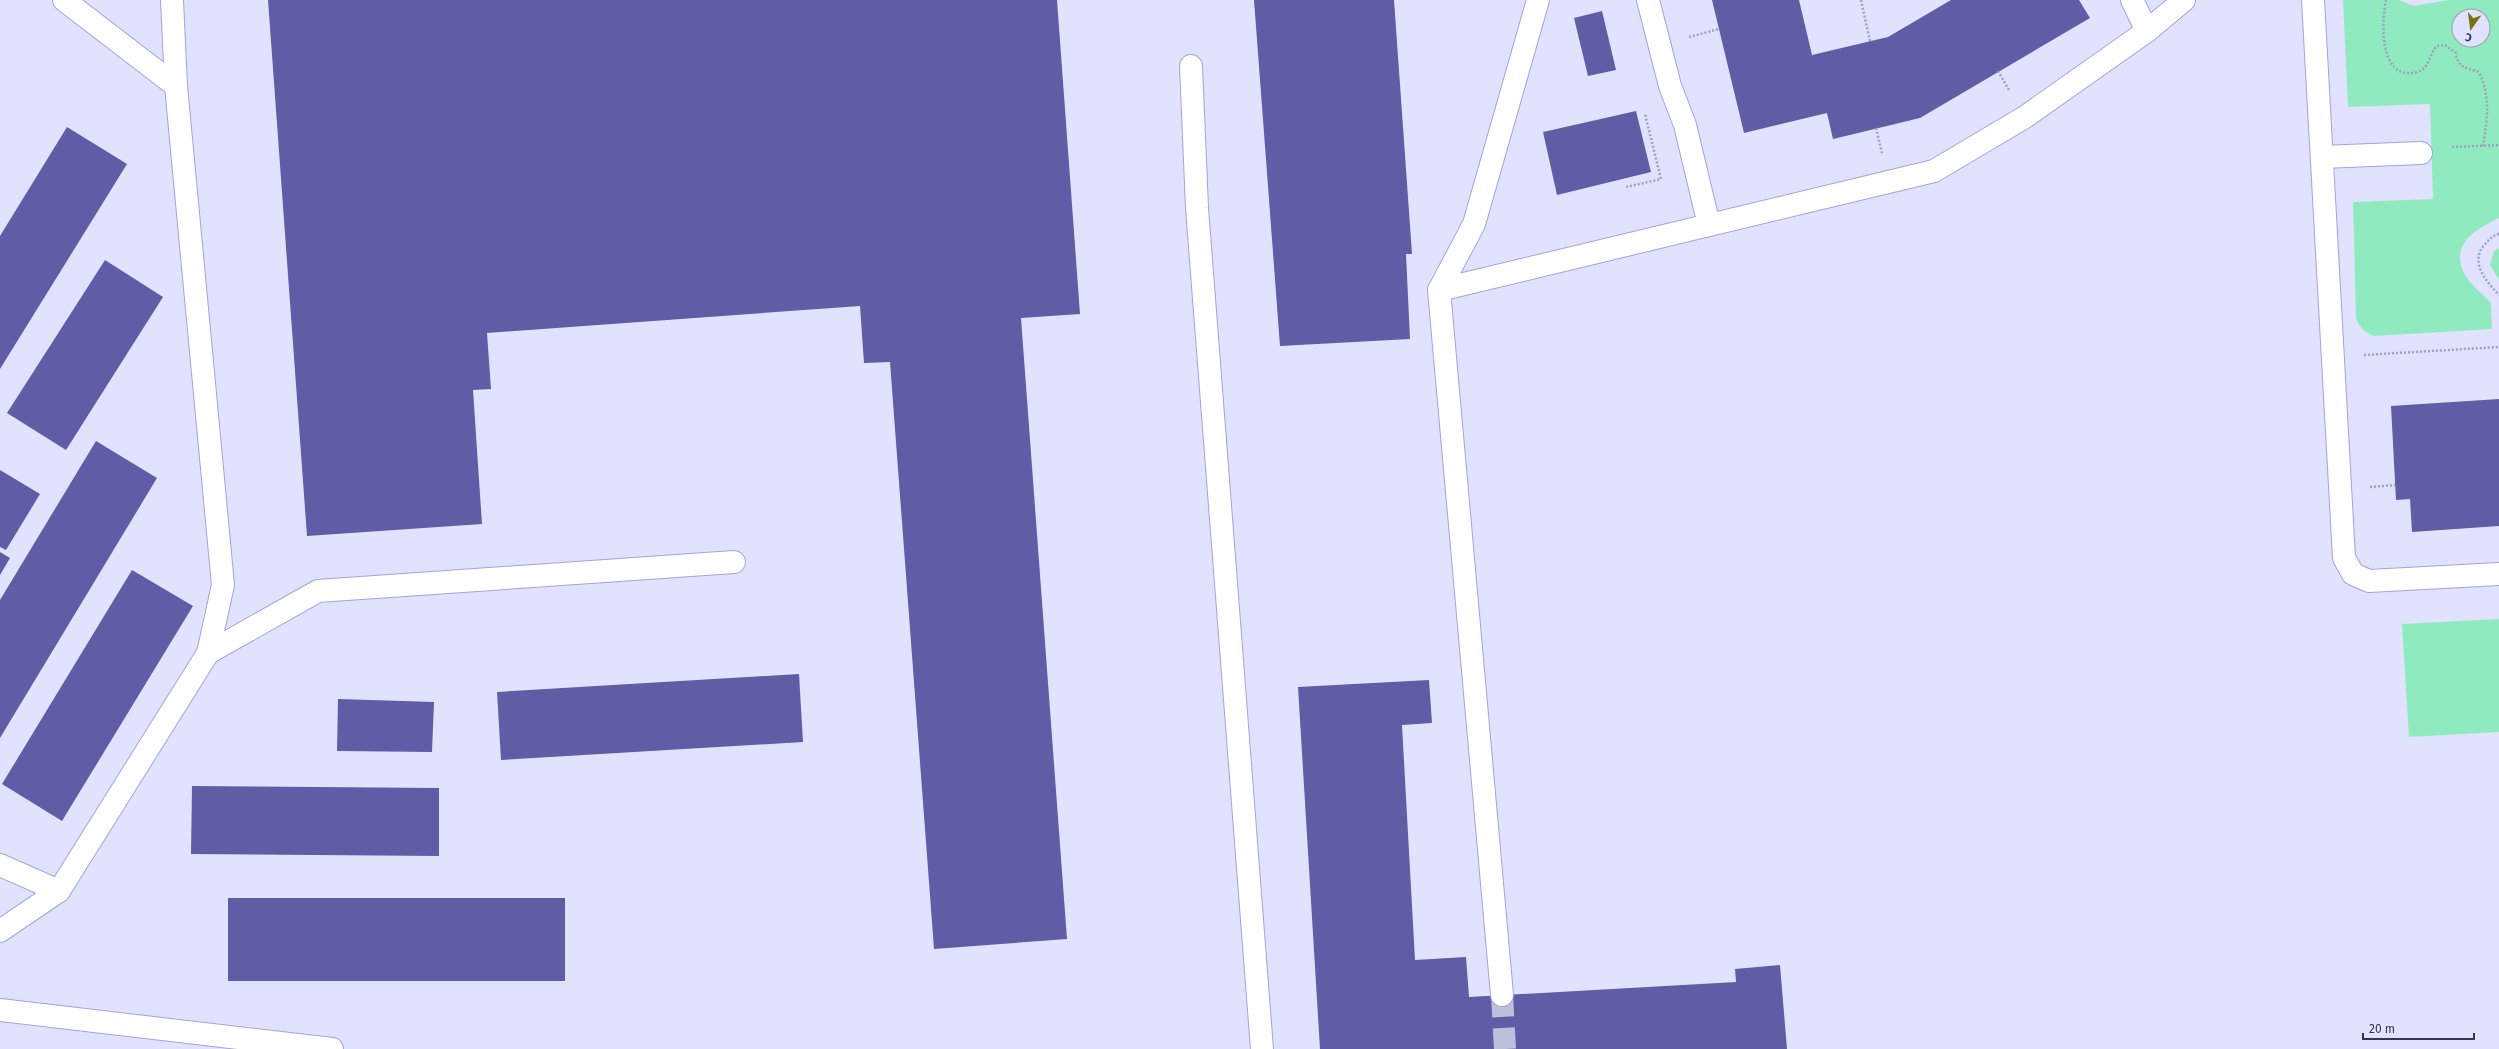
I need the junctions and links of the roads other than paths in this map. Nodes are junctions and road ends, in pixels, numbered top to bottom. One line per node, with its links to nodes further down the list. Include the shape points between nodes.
1 (64, 0): 10 (lane)
2 (172, 0): 10 (lane)
3 (1538, 0): 14 (lane, via 1474,224)
4 (1648, 0): 13 (lane, via 1670,86 1685,125)
5 (2132, 0): 8 (lane)
6 (2184, 0): 8 (lane)
7 (2313, 0): 12 (lane)
8 (2147, 31): 13 (lane, via 2025,117 1934,171)
9 (1191, 66): 24 (lane, via 1197,208)
10 (176, 86): 17 (lane, via 223,584)
11 (2421, 153): 12 (lane)
12 (2322, 157): 16 (lane, via 2344,558 2353,574 2370,581)
13 (1709, 225): 14 (lane)
14 (1439, 290): 21 (lane)
15 (734, 562): 17 (lane, via 318,591)
16 (2499, 574)
17 (208, 653): 19 (lane)
18 (0, 865): 19 (lane)
19 (59, 891): 20 (lane)
20 (0, 931)
21 (1502, 995)
22 (0, 1010): 23 (lane)
23 (332, 1049)
24 (1262, 1049)

